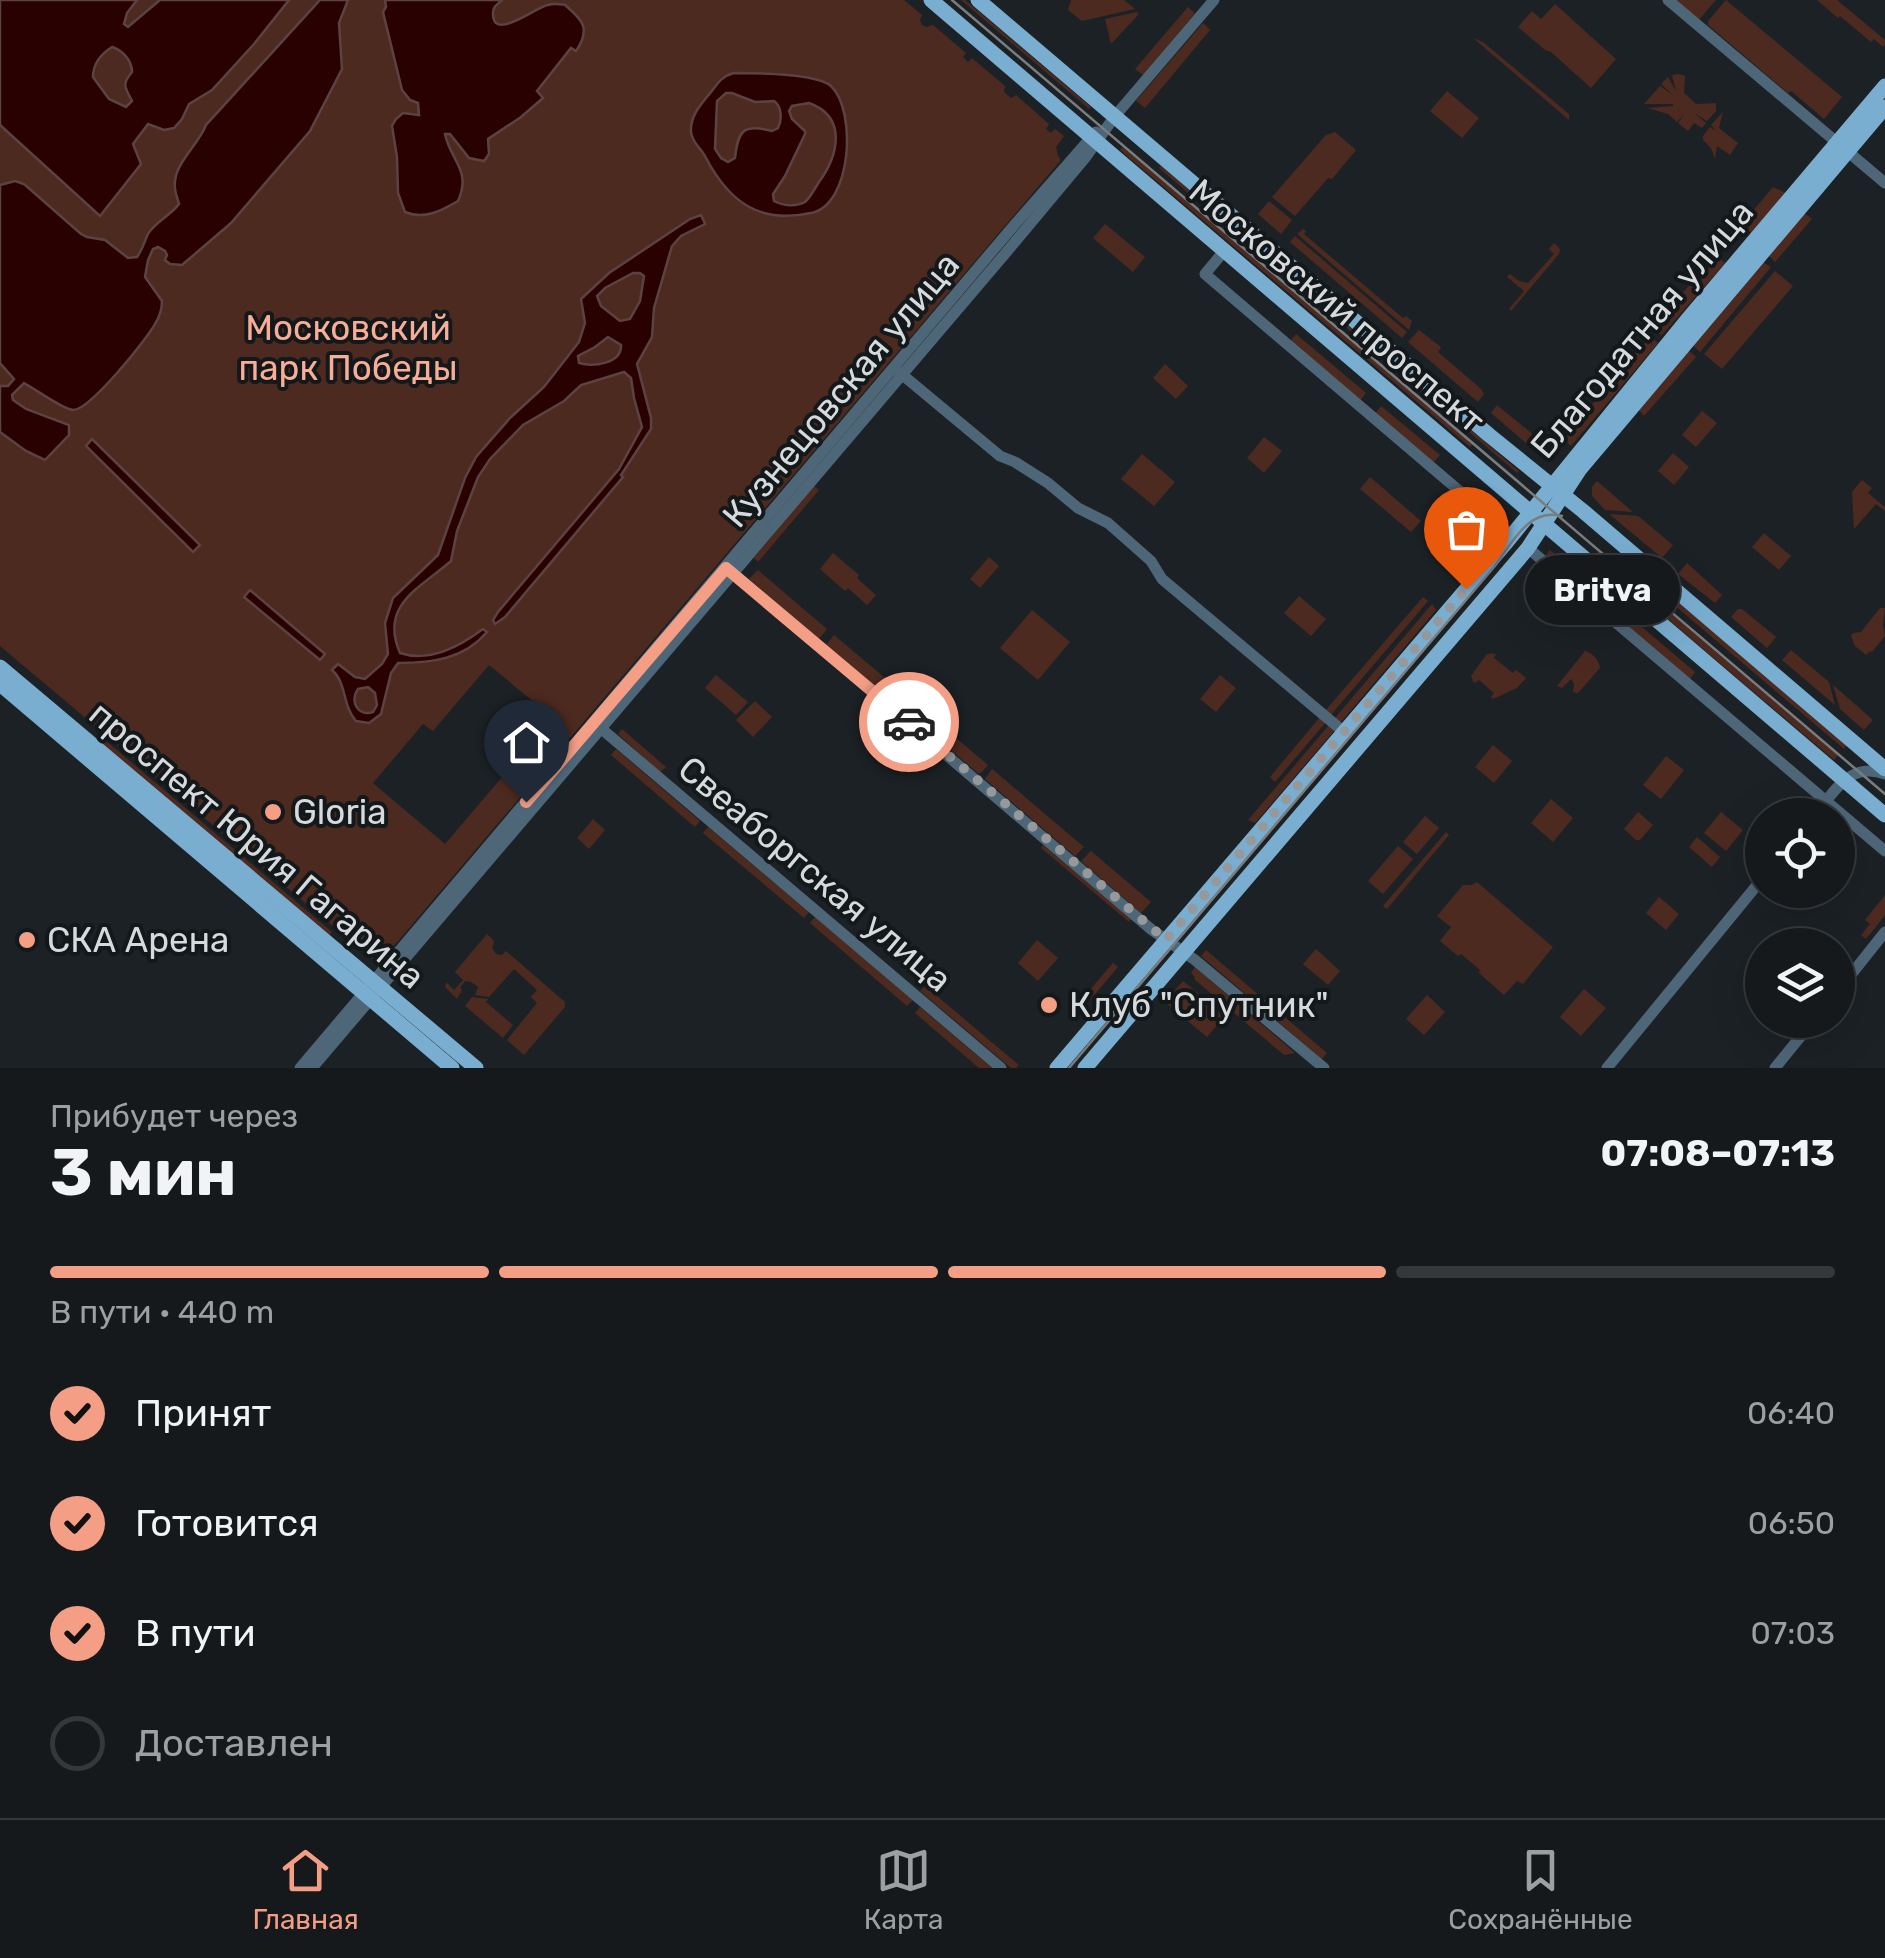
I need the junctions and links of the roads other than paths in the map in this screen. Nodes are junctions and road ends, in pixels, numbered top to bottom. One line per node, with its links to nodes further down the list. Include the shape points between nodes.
1 (931, 0): 8 (main road, Московский проспект)
2 (978, 0): 7 (main road, Московский проспект)
3 (1214, 0): 7 (street, Кузнецовская улица)
4 (1668, 0): 9 (street)
5 (1885, 86): 9 (main road, Благодатная улица)
6 (1885, 107): 9 (main road, Благодатная улица)
7 (1115, 116): 8 (street, Кузнецовская улица); 13 (main road, Московский проспект)
8 (1094, 140): 11 (main road, Московский проспект); 12 (street, Кузнецовская улица)
9 (1843, 147): 10 (street); 13 (main road, Благодатная улица)
10 (1885, 184)
11 (1225, 250): 14 (main road, Московский проспект); 16 (street, via 1205,274)
12 (898, 371): 18 (street, Кузнецовская улица); 22 (street, via 1000,456 1108,523 1152,561 1162,579)
13 (1556, 490): 14 (main road, Благодатная улица); 15 (main road, Благодатная улица); 23 (main road, Московский проспект)
14 (1530, 512): 15 (main road, Московский проспект); 16 (main road, Благодатная улица)
15 (1544, 526): 17 (main road, Благодатная улица); 24 (main road, Московский проспект)
16 (1512, 535): 22 (main road, Благодатная улица)
17 (1528, 548): 25 (street); 29 (main road, Благодатная улица)
18 (729, 570): 21 (street, Кузнецовская улица); 34 (street)
19 (0, 666): 37 (main road, проспект Юрия Гагарина)
20 (0, 684): 37 (main road, проспект Юрия Гагарина)
21 (598, 726): 37 (street, Кузнецовская улица); 43 (street, Свеаборгская улица)
22 (1344, 732): 27 (main road, Благодатная улица)
23 (1885, 771): 24 (street, via 1865,770)
24 (1844, 781): 26 (street); 28 (main road, Московский проспект)
25 (1821, 798)
26 (1829, 798)
27 (1282, 806): 29 (main road); 34 (main road, Благодатная улица)
28 (1885, 815)
29 (1297, 820): 35 (main road, Благодатная улица)
30 (1855, 827): 31 (street)
31 (1885, 852)
32 (1745, 900): 47 (street)
33 (1885, 932): 36 (street)
34 (1166, 940): 35 (street); 44 (main road, Благодатная улица)
35 (1184, 952): 45 (main road, Благодатная улица); 46 (street)
36 (1855, 970)
37 (372, 991): 39 (street, Кузнецовская улица); 40 (street, Кузнецовская улица); 41 (main road, проспект Юрия Гагарина); 42 (main road, проспект Юрия Гагарина)
38 (1799, 1038): 48 (street)
39 (300, 1068)
40 (312, 1068)
41 (452, 1068)
42 (476, 1068)
43 (1000, 1068)
44 (1057, 1068)
45 (1086, 1068)
46 (1324, 1068)
47 (1607, 1068)
48 (1775, 1068)

